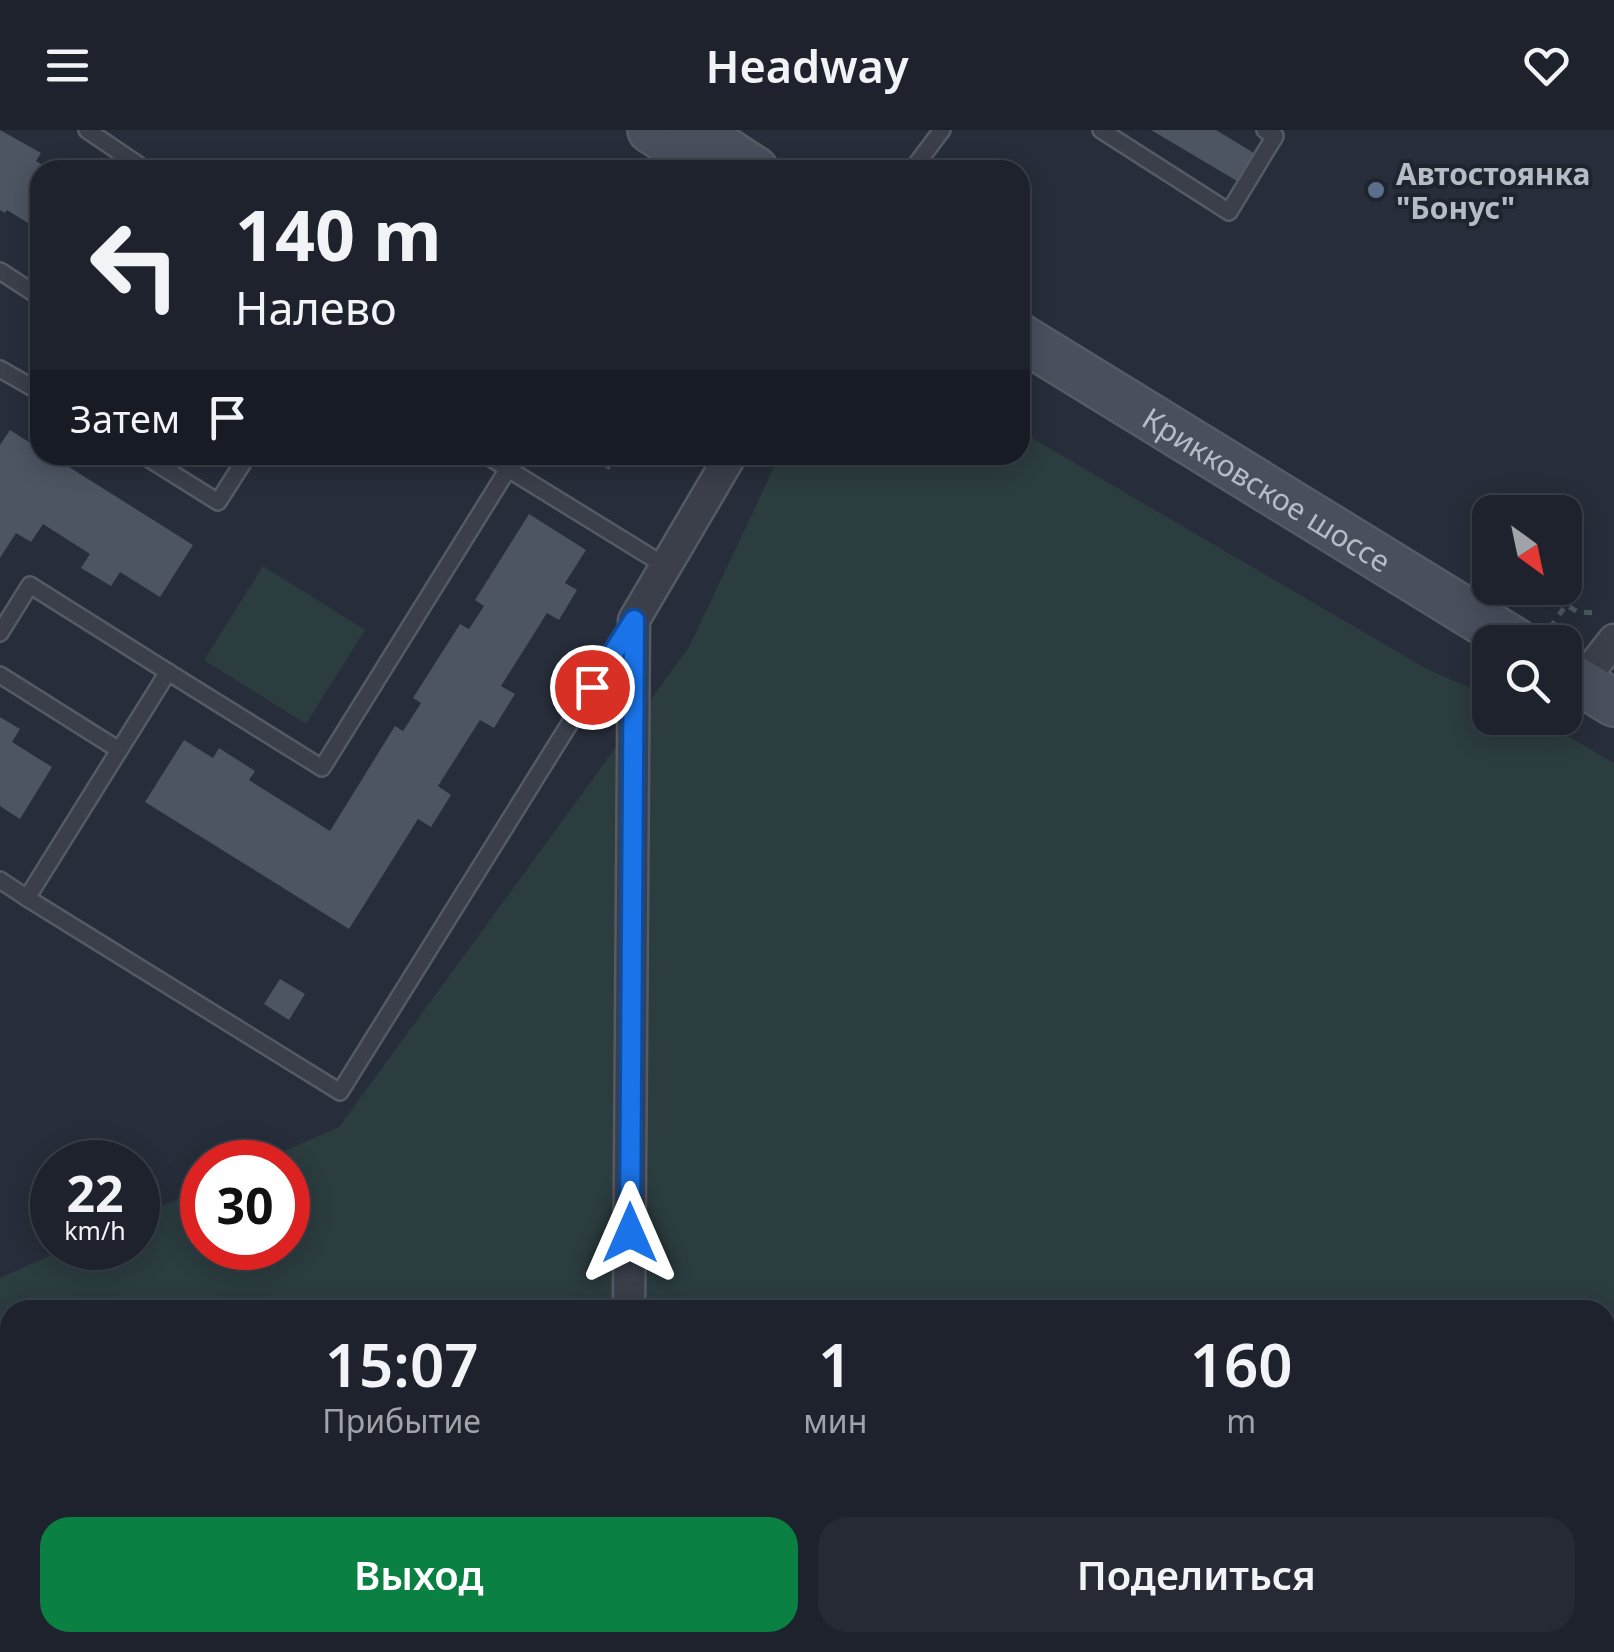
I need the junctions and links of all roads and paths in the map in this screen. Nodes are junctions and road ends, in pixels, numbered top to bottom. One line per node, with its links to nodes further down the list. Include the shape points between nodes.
1 (87, 130): 7 (lane)
2 (651, 130): 8 (main road)
3 (694, 130): 9 (main road)
4 (942, 130): 10 (lane)
5 (1101, 130): 6 (lane, via 1229,212 1275,136)
6 (1265, 130)
7 (131, 160)
8 (697, 160)
9 (740, 160)
10 (920, 160)
11 (0, 271): 12 (lane)
12 (30, 290)
13 (1030, 343): 24 (main road, Крикковское шоссе)
14 (0, 368): 16 (lane)
15 (1030, 371): 28 (main road)
16 (30, 386)
17 (159, 465): 18 (lane, via 218,502)
18 (242, 465)
19 (502, 465): 21 (lane)
20 (726, 465): 22 (street)
21 (508, 469): 22 (lane); 29 (lane, via 322,768)
22 (666, 566): 23 (street)
23 (634, 620): 36 (lane, via 340,1092); 37 (street)
24 (1513, 625)
25 (1544, 625): 26 (path, via 1566,604)
26 (1610, 626): 31 (street)
27 (0, 634): 29 (lane, via 30,585)
28 (1472, 639)
29 (168, 672): 34 (lane)
30 (0, 676): 34 (lane)
31 (1582, 687)
32 (1582, 690): 33 (main road)
33 (1614, 727)
34 (119, 750): 36 (lane)
35 (0, 880): 36 (lane)
36 (27, 898)
37 (629, 1300)

